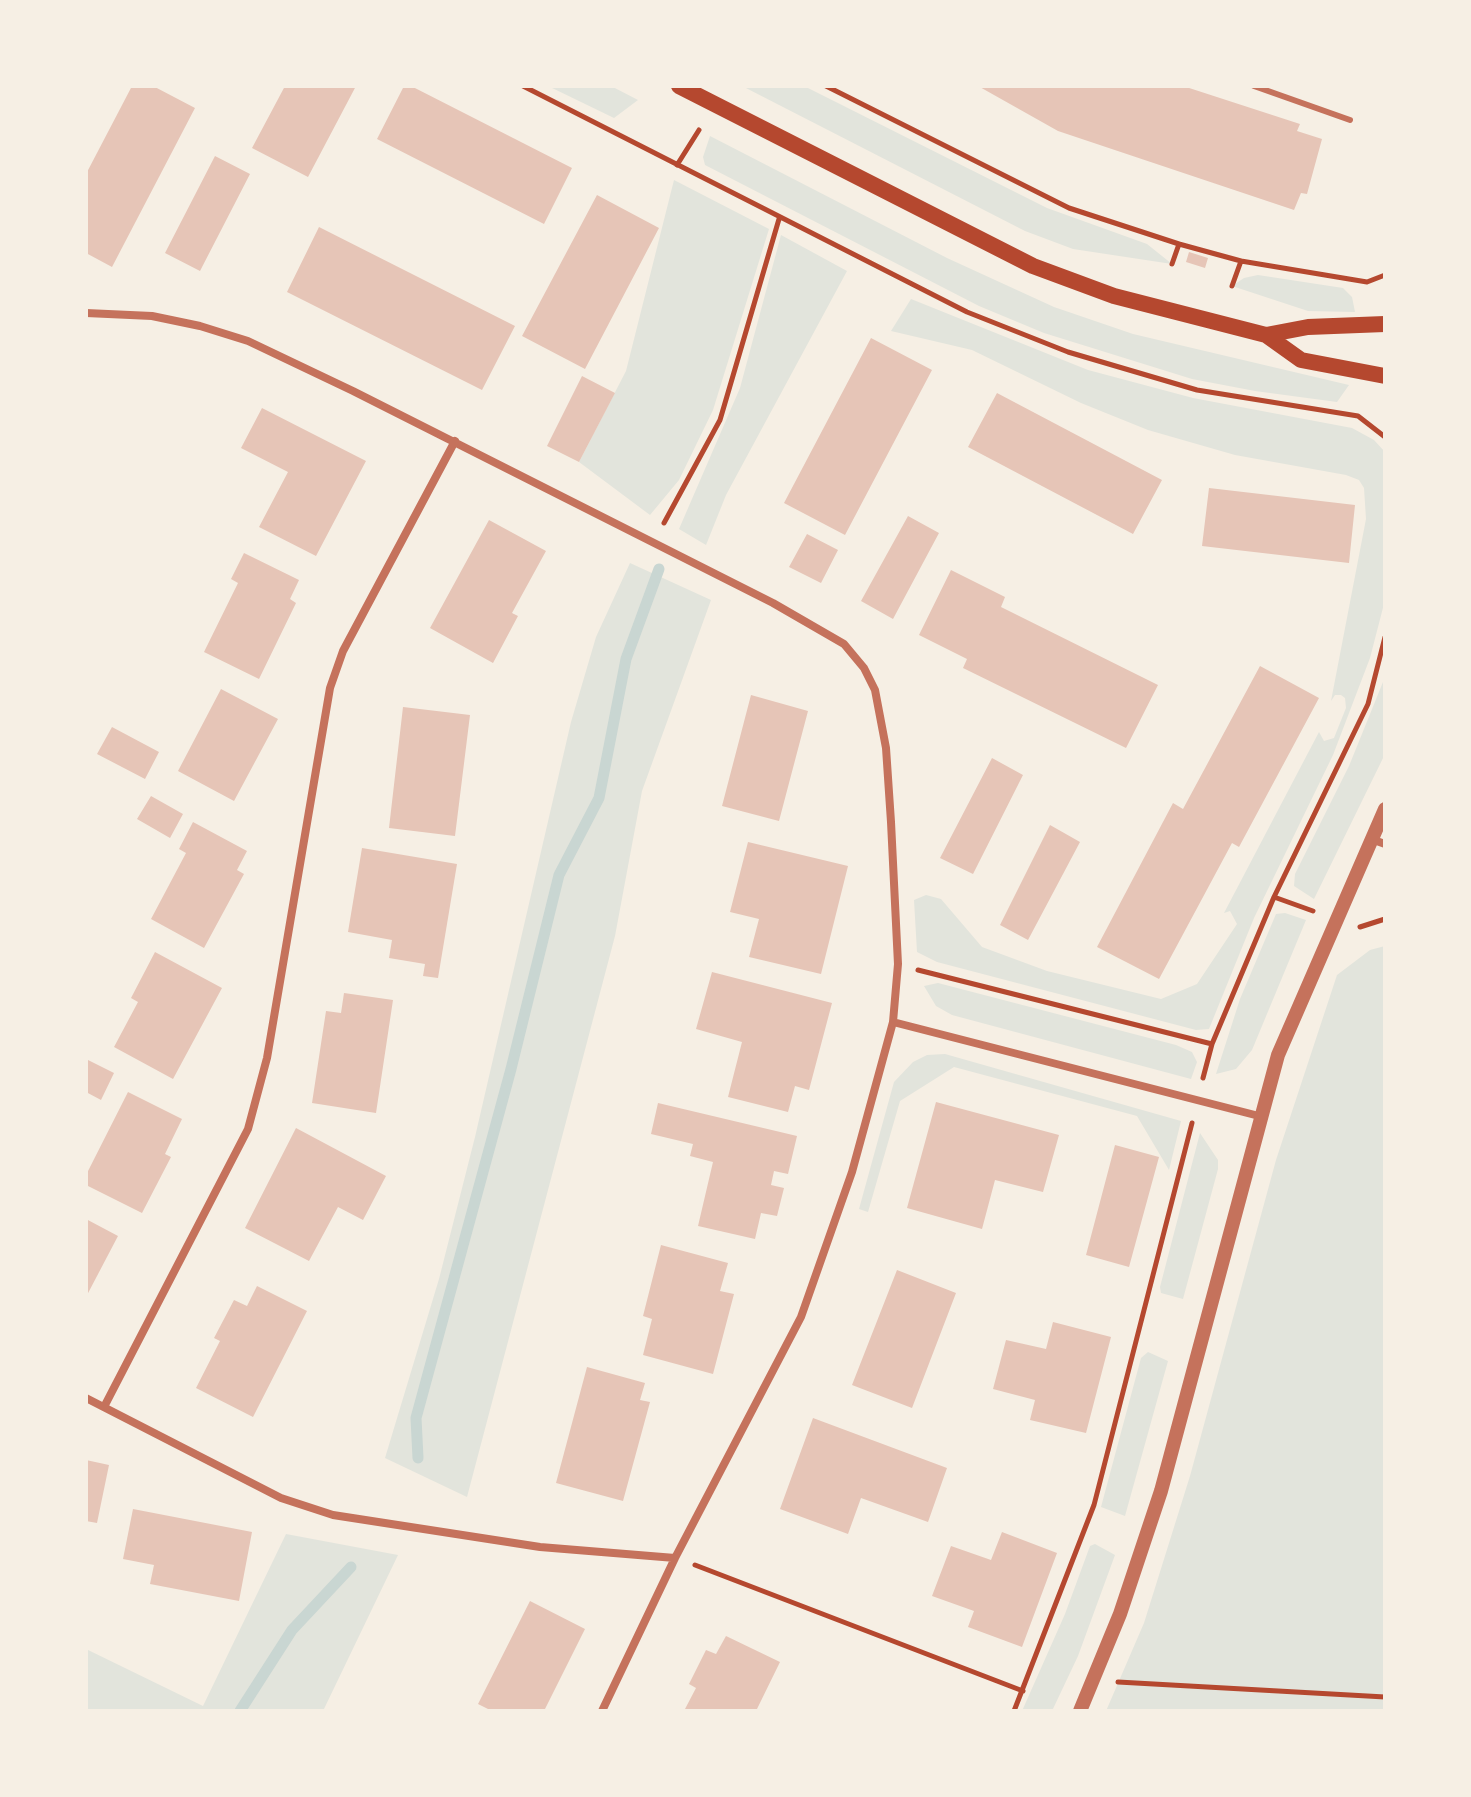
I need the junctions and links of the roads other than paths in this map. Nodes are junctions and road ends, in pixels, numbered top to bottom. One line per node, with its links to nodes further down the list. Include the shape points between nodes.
1 (679, 86): 6 (main road, via 1033,266 1114,296)
2 (1254, 86): 3 (lane)
3 (1350, 120)
4 (86, 313): 8 (street, via 152,316 248,341)
5 (1385, 324): 6 (main road, via 1308,327)
6 (1266, 335): 7 (main road, via 1301,360)
7 (1385, 376)
8 (455, 441): 11 (street, via 773,603 844,644 864,668 875,690 886,748 898,964); 14 (street, via 343,651 330,688 267,1058 248,1129)
9 (1385, 809): 10 (street)
10 (1378, 842): 12 (street, via 1278,1055)
11 (893, 1022): 12 (street); 15 (street, via 852,1172 801,1317)
12 (1259, 1116): 17 (street, via 1161,1491)
13 (86, 1398): 14 (street)
14 (104, 1407): 15 (street, via 281,1498 333,1515 540,1547)
15 (675, 1558): 16 (street)
16 (602, 1711)
17 (1080, 1711)

